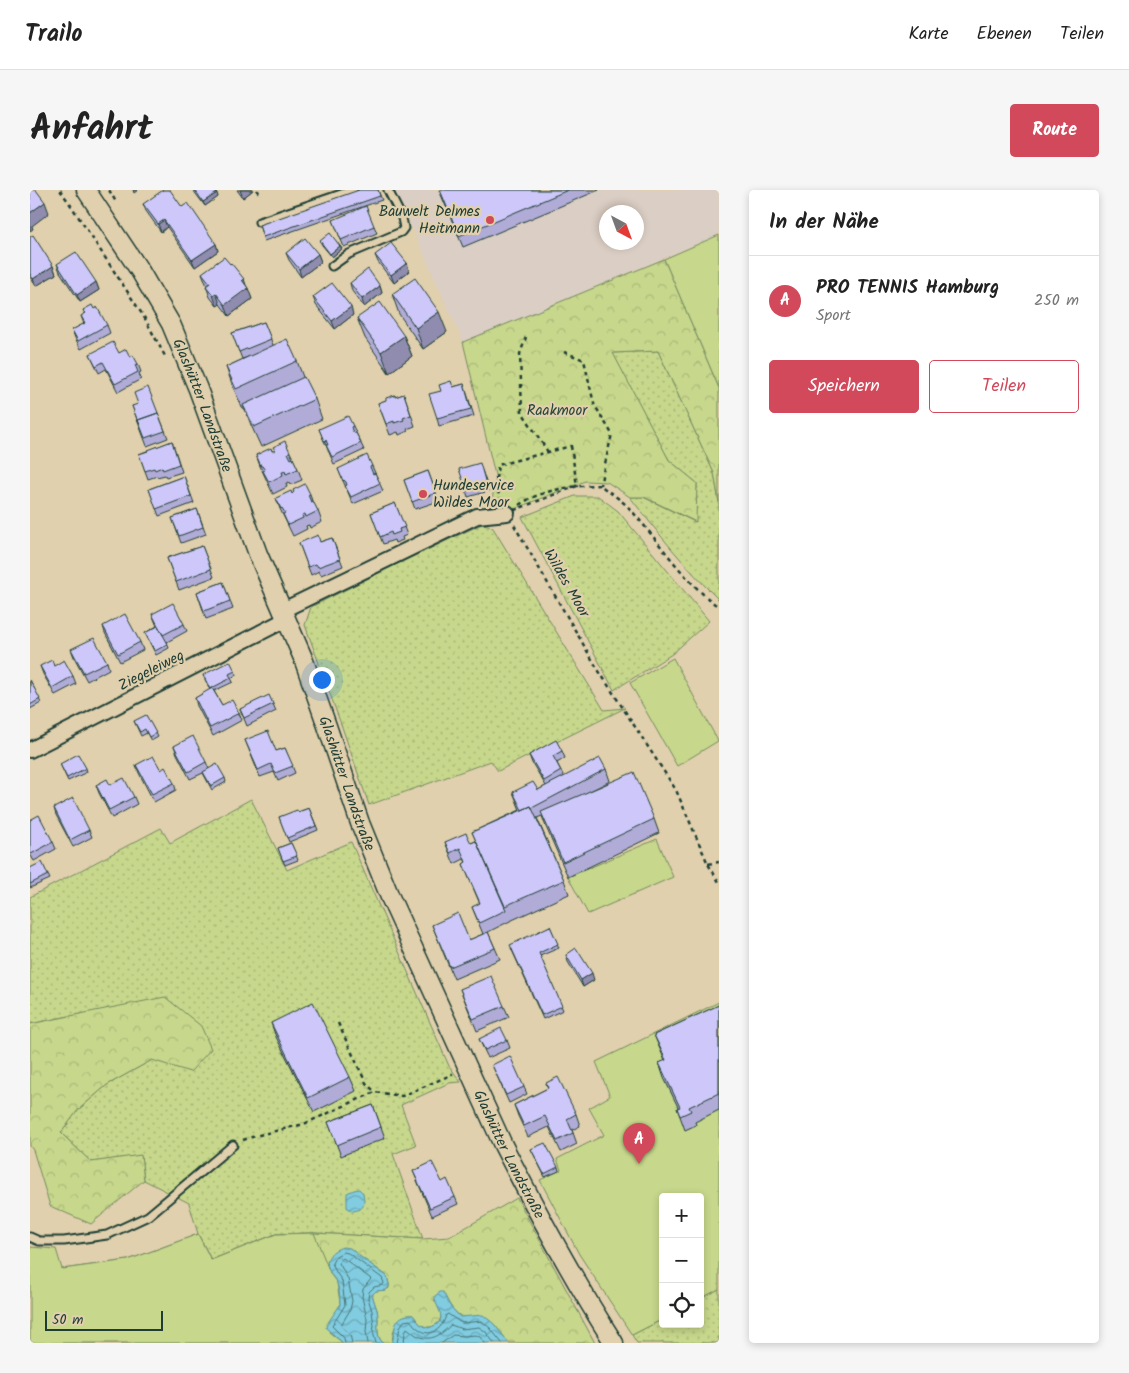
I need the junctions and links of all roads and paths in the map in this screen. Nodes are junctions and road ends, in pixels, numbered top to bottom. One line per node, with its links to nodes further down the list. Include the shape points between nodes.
1 (60, 190): 13 (path, via 140,310)
2 (86, 190): 19 (street, Glashütter Landstraße, via 171,324 258,554)
3 (109, 190): 8 (path)
4 (256, 190): 5 (path)
5 (262, 190)
6 (353, 190): 9 (lane)
7 (388, 190): 10 (lane, via 404,228 349,254)
8 (118, 206)
9 (260, 222)
10 (332, 266)
11 (526, 337): 14 (path, via 520,354 522,412)
12 (564, 352): 15 (path, via 584,360 594,404 612,434)
13 (168, 362)
14 (548, 452): 16 (path, via 571,446); 17 (path, Wildes Moor, via 498,465 495,486)
15 (600, 485): 16 (path); 18 (path, via 628,508 684,574)
16 (577, 486): 17 (path, via 549,491)
17 (507, 513): 19 (street, via 478,516); 22 (path, Wildes Moor, via 597,668 676,790)
18 (719, 607)
19 (285, 614): 20 (street, Ziegeleiweg); 25 (street, Glashütter Landstraße, via 360,823)
20 (30, 750)
21 (719, 862): 22 (path)
22 (708, 864): 23 (path, Wildes Moor)
23 (719, 882)
24 (338, 1023): 26 (path, via 366,1083)
25 (468, 1068): 26 (path, via 402,1096); 29 (street, Glashütter Landstraße, via 520,1179)
26 (375, 1092): 27 (path, via 304,1124)
27 (232, 1145): 28 (lane, via 148,1216 107,1235 64,1241 39,1241)
28 (30, 1237)
29 (614, 1343)

